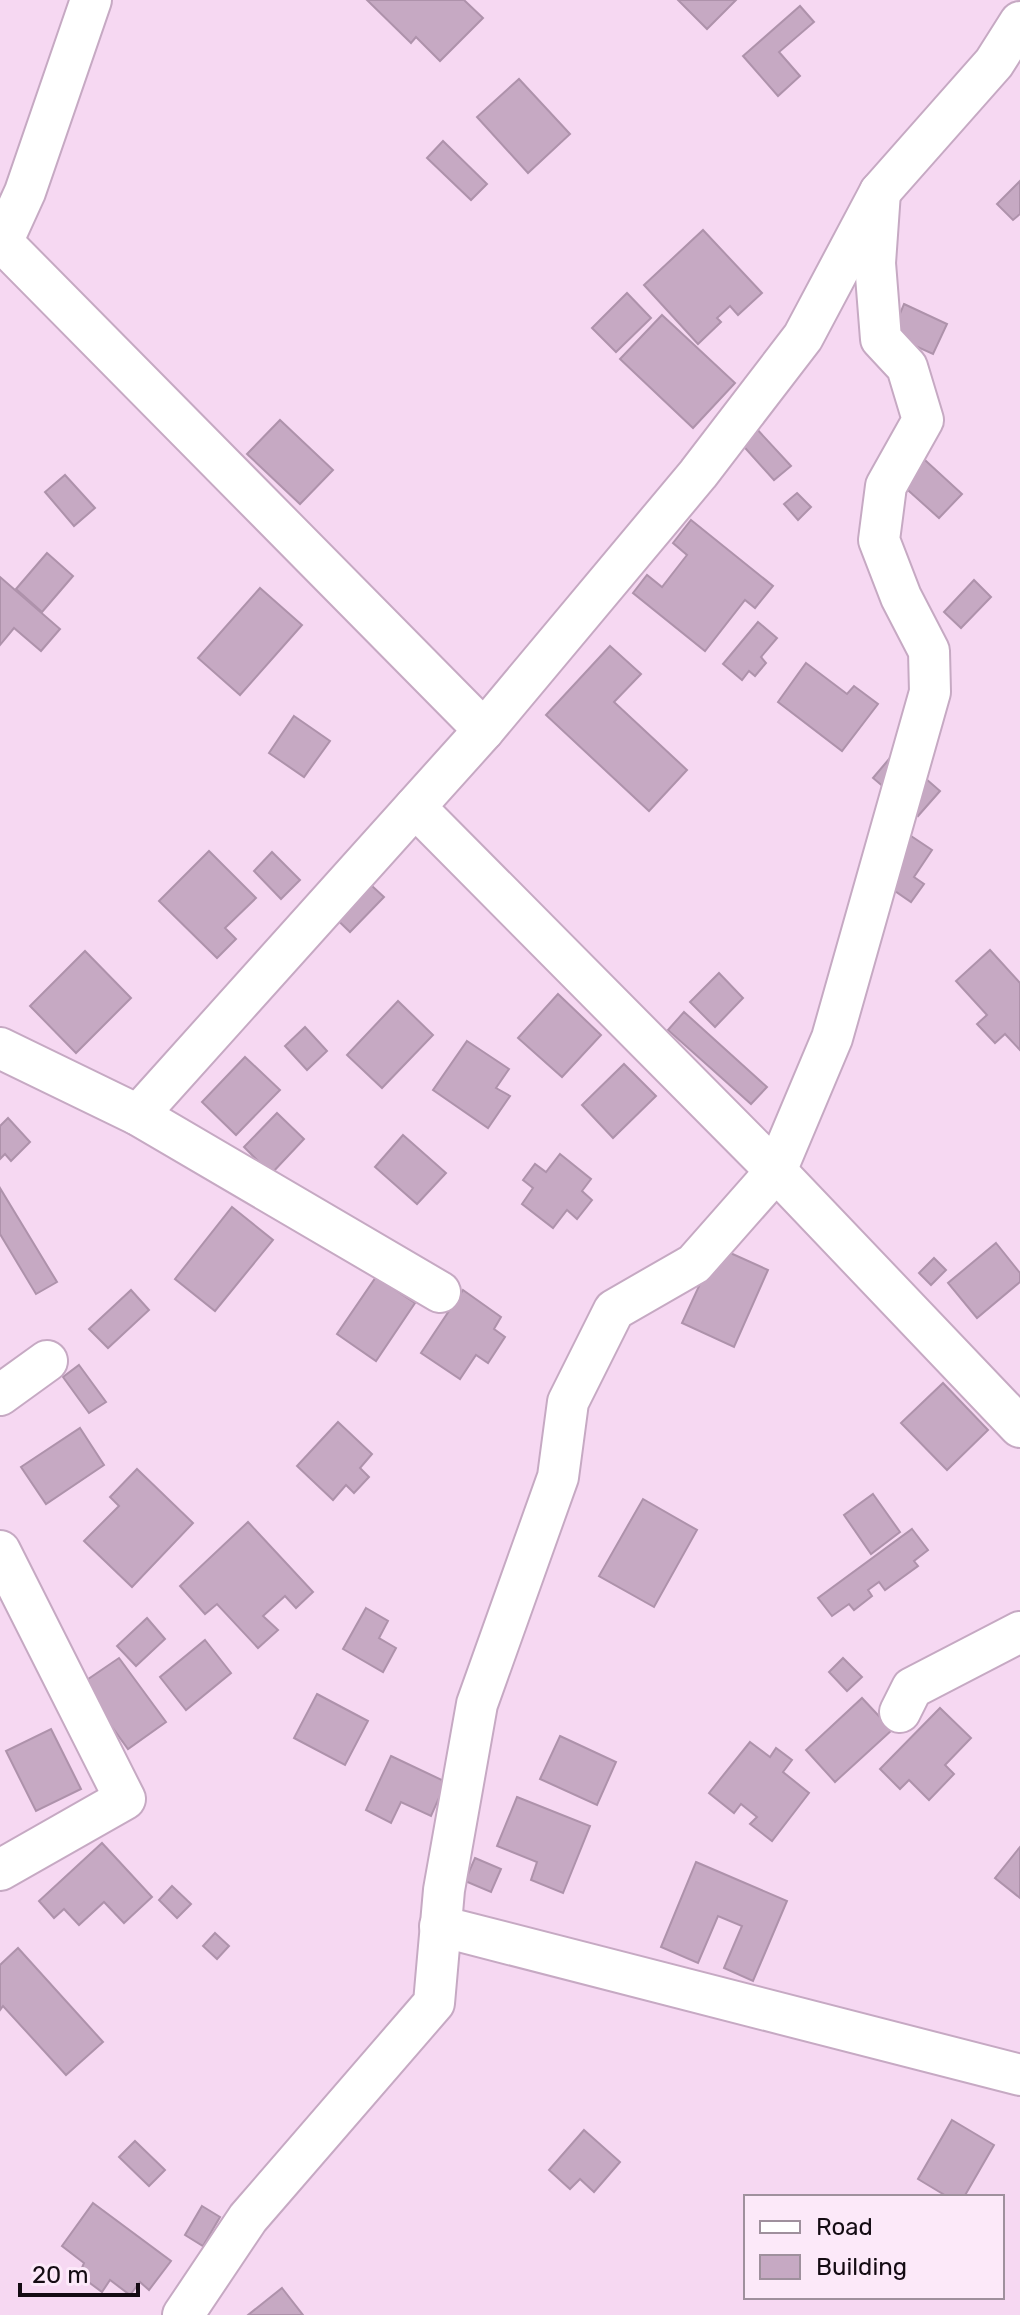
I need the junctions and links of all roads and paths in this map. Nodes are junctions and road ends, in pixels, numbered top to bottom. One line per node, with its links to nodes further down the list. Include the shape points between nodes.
1 (91, 0): 4 (street, via 25,192)
2 (1020, 22): 3 (street, via 994,63)
3 (880, 192): 5 (street, via 803,337 698,474); 9 (street, via 875,263 881,339 907,367 923,420 886,486 879,540 929,651 930,692 832,1038)
4 (1, 245): 5 (street)
5 (484, 730): 6 (street)
6 (415, 807): 8 (street); 9 (street)
7 (0, 1048): 8 (street)
8 (138, 1115): 10 (street)
9 (776, 1171): 13 (street); 18 (street, via 694,1264 614,1310 568,1402 558,1477 477,1704)
10 (440, 1292)
11 (47, 1361): 12 (street)
12 (0, 1395)
13 (1020, 1427)
14 (0, 1551): 17 (street, via 125,1799)
15 (1020, 1632): 16 (street, via 912,1688)
16 (900, 1712)
17 (0, 1870)
18 (440, 1926): 19 (street); 20 (street, via 434,2003 248,2218)
19 (1020, 2075)
20 (183, 2315)

